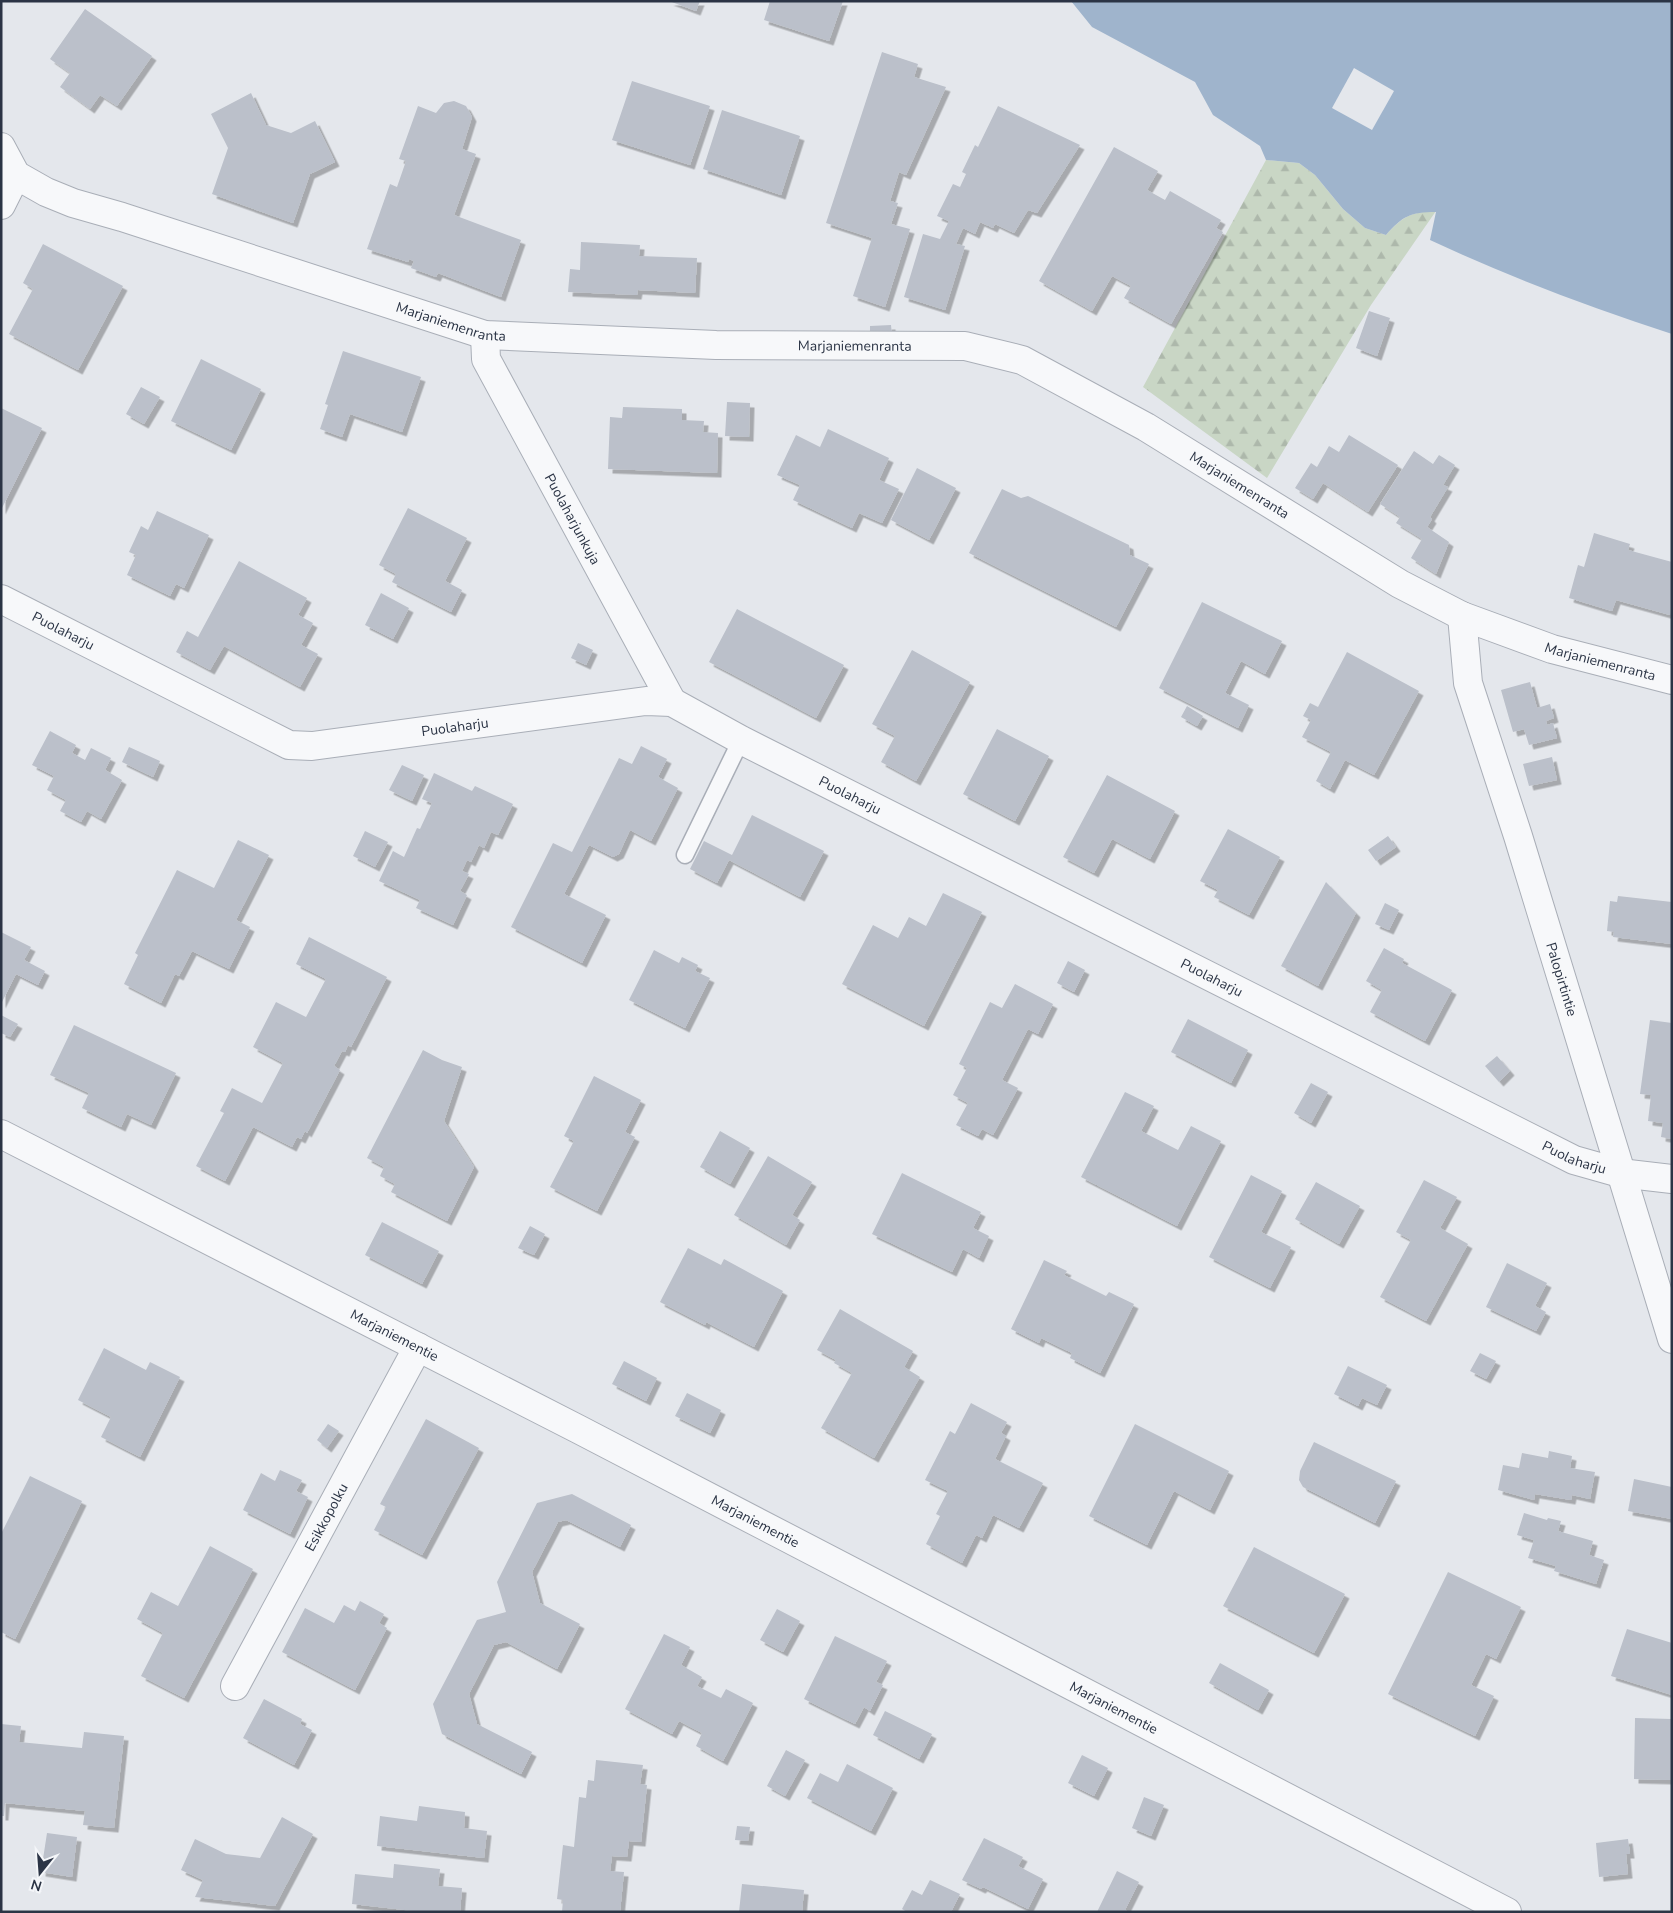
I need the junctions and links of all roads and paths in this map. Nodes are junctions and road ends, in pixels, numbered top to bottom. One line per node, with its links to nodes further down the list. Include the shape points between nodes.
1 (1, 147): 2 (street)
2 (16, 175): 3 (street); 4 (street, Marjaniemenranta, via 73,203)
3 (1, 205)
4 (485, 335): 6 (street, Marjaniemenranta, via 716,345 965,346 1022,360 1146,427 1400,584); 8 (street, Puolaharjunkuja, via 486,359)
5 (1, 599): 8 (street, Puolaharju, via 289,745 312,746 646,701)
6 (1462, 616): 7 (street, Marjaniemenranta, via 1552,649); 12 (street, Palopirtintie, via 1468,682)
7 (1672, 680)
8 (672, 702): 9 (street, Puolaharju)
9 (741, 740): 10 (lane); 12 (street, Puolaharju, via 1565,1156)
10 (685, 855)
11 (1, 1134): 15 (street, Marjaniementie)
12 (1620, 1173): 13 (street, Puolaharju); 14 (street, Palopirtintie)
13 (1672, 1179)
14 (1672, 1339)
15 (418, 1346): 16 (street, Esikkopolku); 17 (street, Marjaniementie)
16 (235, 1686)
17 (1508, 1912)

